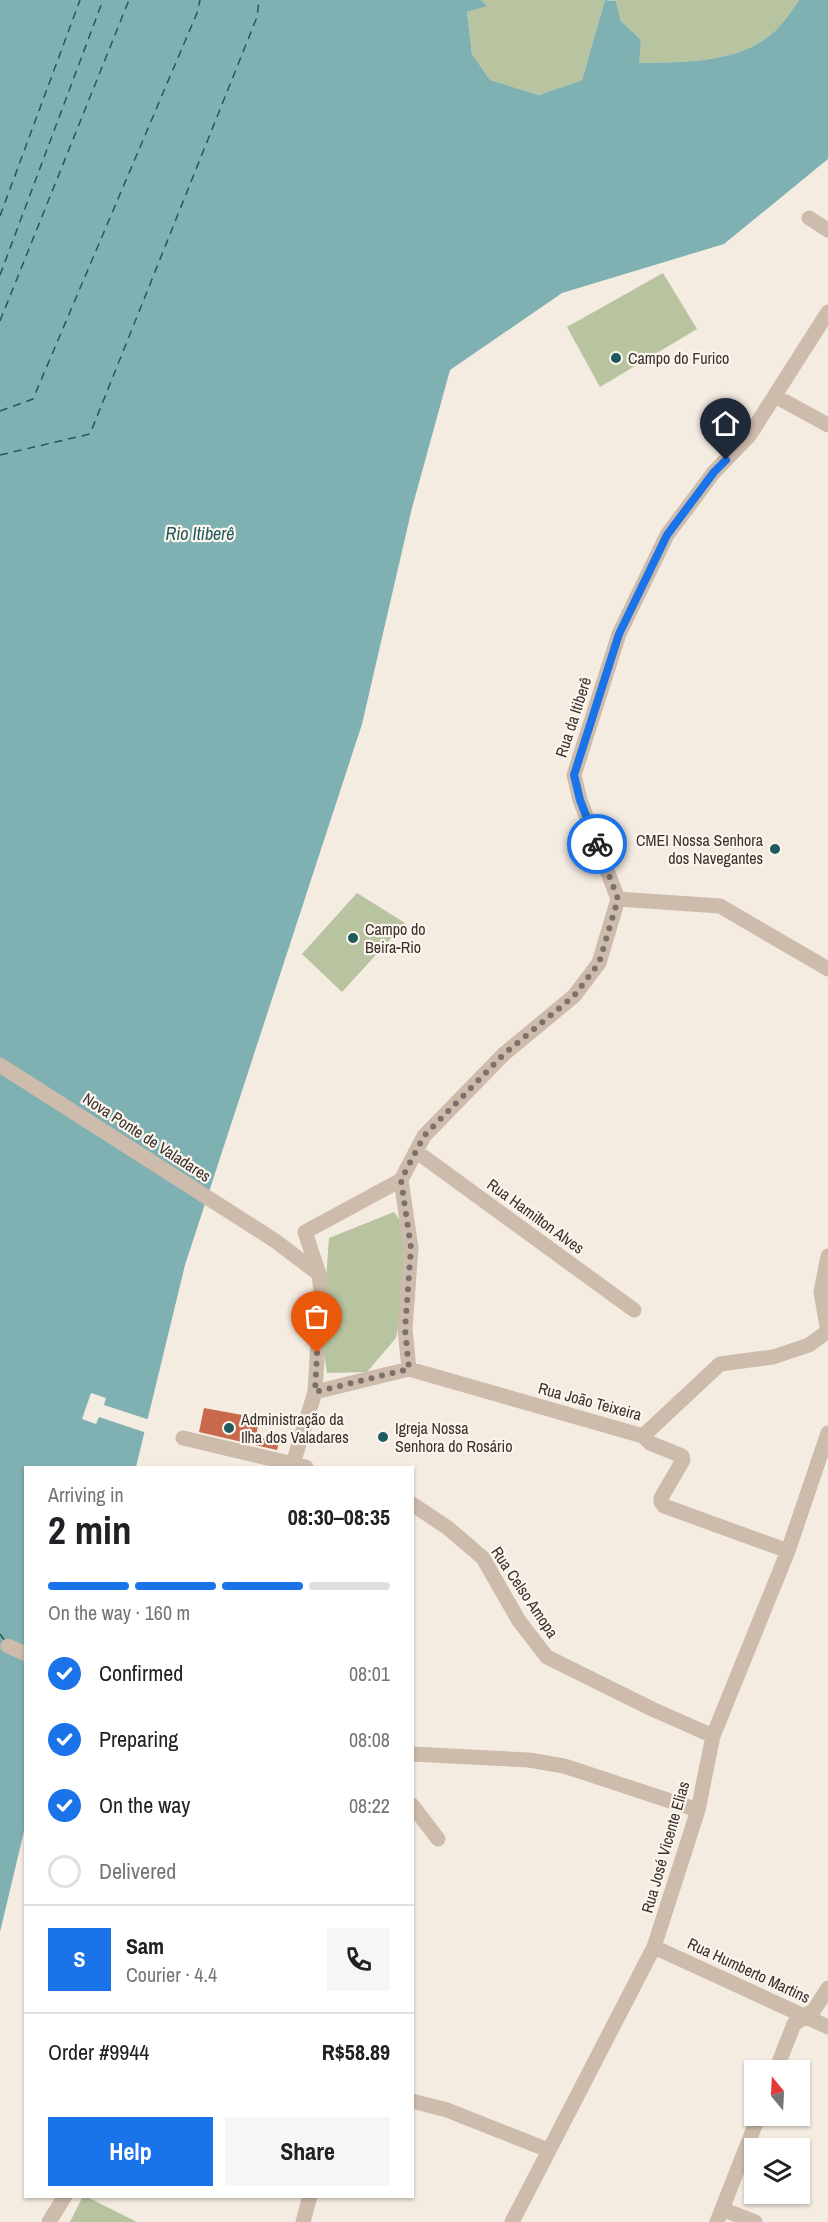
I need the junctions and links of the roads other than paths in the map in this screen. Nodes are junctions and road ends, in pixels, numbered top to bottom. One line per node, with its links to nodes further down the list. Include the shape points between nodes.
1 (809, 218): 2 (street)
2 (828, 230)
3 (827, 315): 4 (street, Rua da Itiberê)
4 (775, 396): 5 (street); 6 (street, Rua da Itiberê, via 749,436 714,472 667,535 619,634 574,775)
5 (828, 425)
6 (618, 899): 7 (street, via 720,906); 9 (street, via 599,963 574,996 504,1054 424,1136)
7 (828, 969)
8 (0, 1065): 12 (street, Nova Ponte de Valadares, via 274,1240)
9 (417, 1152): 10 (street); 13 (street, Rua Hamilton Alves)
10 (401, 1180): 12 (street, via 305,1232); 15 (street, via 411,1248 405,1329)
11 (828, 1256): 14 (street, via 821,1292)
12 (319, 1274): 16 (street)
13 (634, 1310)
14 (828, 1331): 18 (street, Rua João Teixeira, via 809,1345 773,1357 720,1364)
15 (409, 1369): 16 (street, Rua João Teixeira); 18 (street, Rua João Teixeira)
16 (315, 1392): 20 (street)
17 (828, 1433): 22 (street, Rua José Vicente Elias)
18 (643, 1436): 22 (street, via 650,1443 682,1455 683,1460 662,1498 664,1506)
19 (183, 1438): 20 (street)
20 (297, 1466)
21 (414, 1505): 25 (street, Rua Celso Amopa, via 483,1558 519,1621 547,1657)
22 (788, 1551): 25 (street, Rua José Vicente Elias)
23 (8, 1646): 24 (street)
24 (24, 1653)
25 (713, 1736): 28 (street, Rua José Vicente Elias)
26 (414, 1754): 28 (street, via 529,1760 564,1766)
27 (414, 1808): 29 (street)
28 (698, 1810): 30 (street, Rua José Vicente Elias)
29 (438, 1839)
30 (654, 1947): 32 (street, Rua Humberto Martins); 37 (street, Rua José Vicente Elias)
31 (828, 1988): 32 (street)
32 (806, 2016): 33 (street, Rua Humberto Martins); 34 (street, via 794,2024)
33 (828, 2027)
34 (780, 2060)
35 (414, 2102): 37 (street, via 447,2110)
36 (755, 2126): 40 (street)
37 (549, 2150): 43 (street, Rua José Vicente Elias)
38 (63, 2198): 41 (street)
39 (309, 2198): 42 (street)
40 (720, 2216): 44 (street)
41 (49, 2222)
42 (303, 2222)
43 (512, 2222)
44 (755, 2222)

